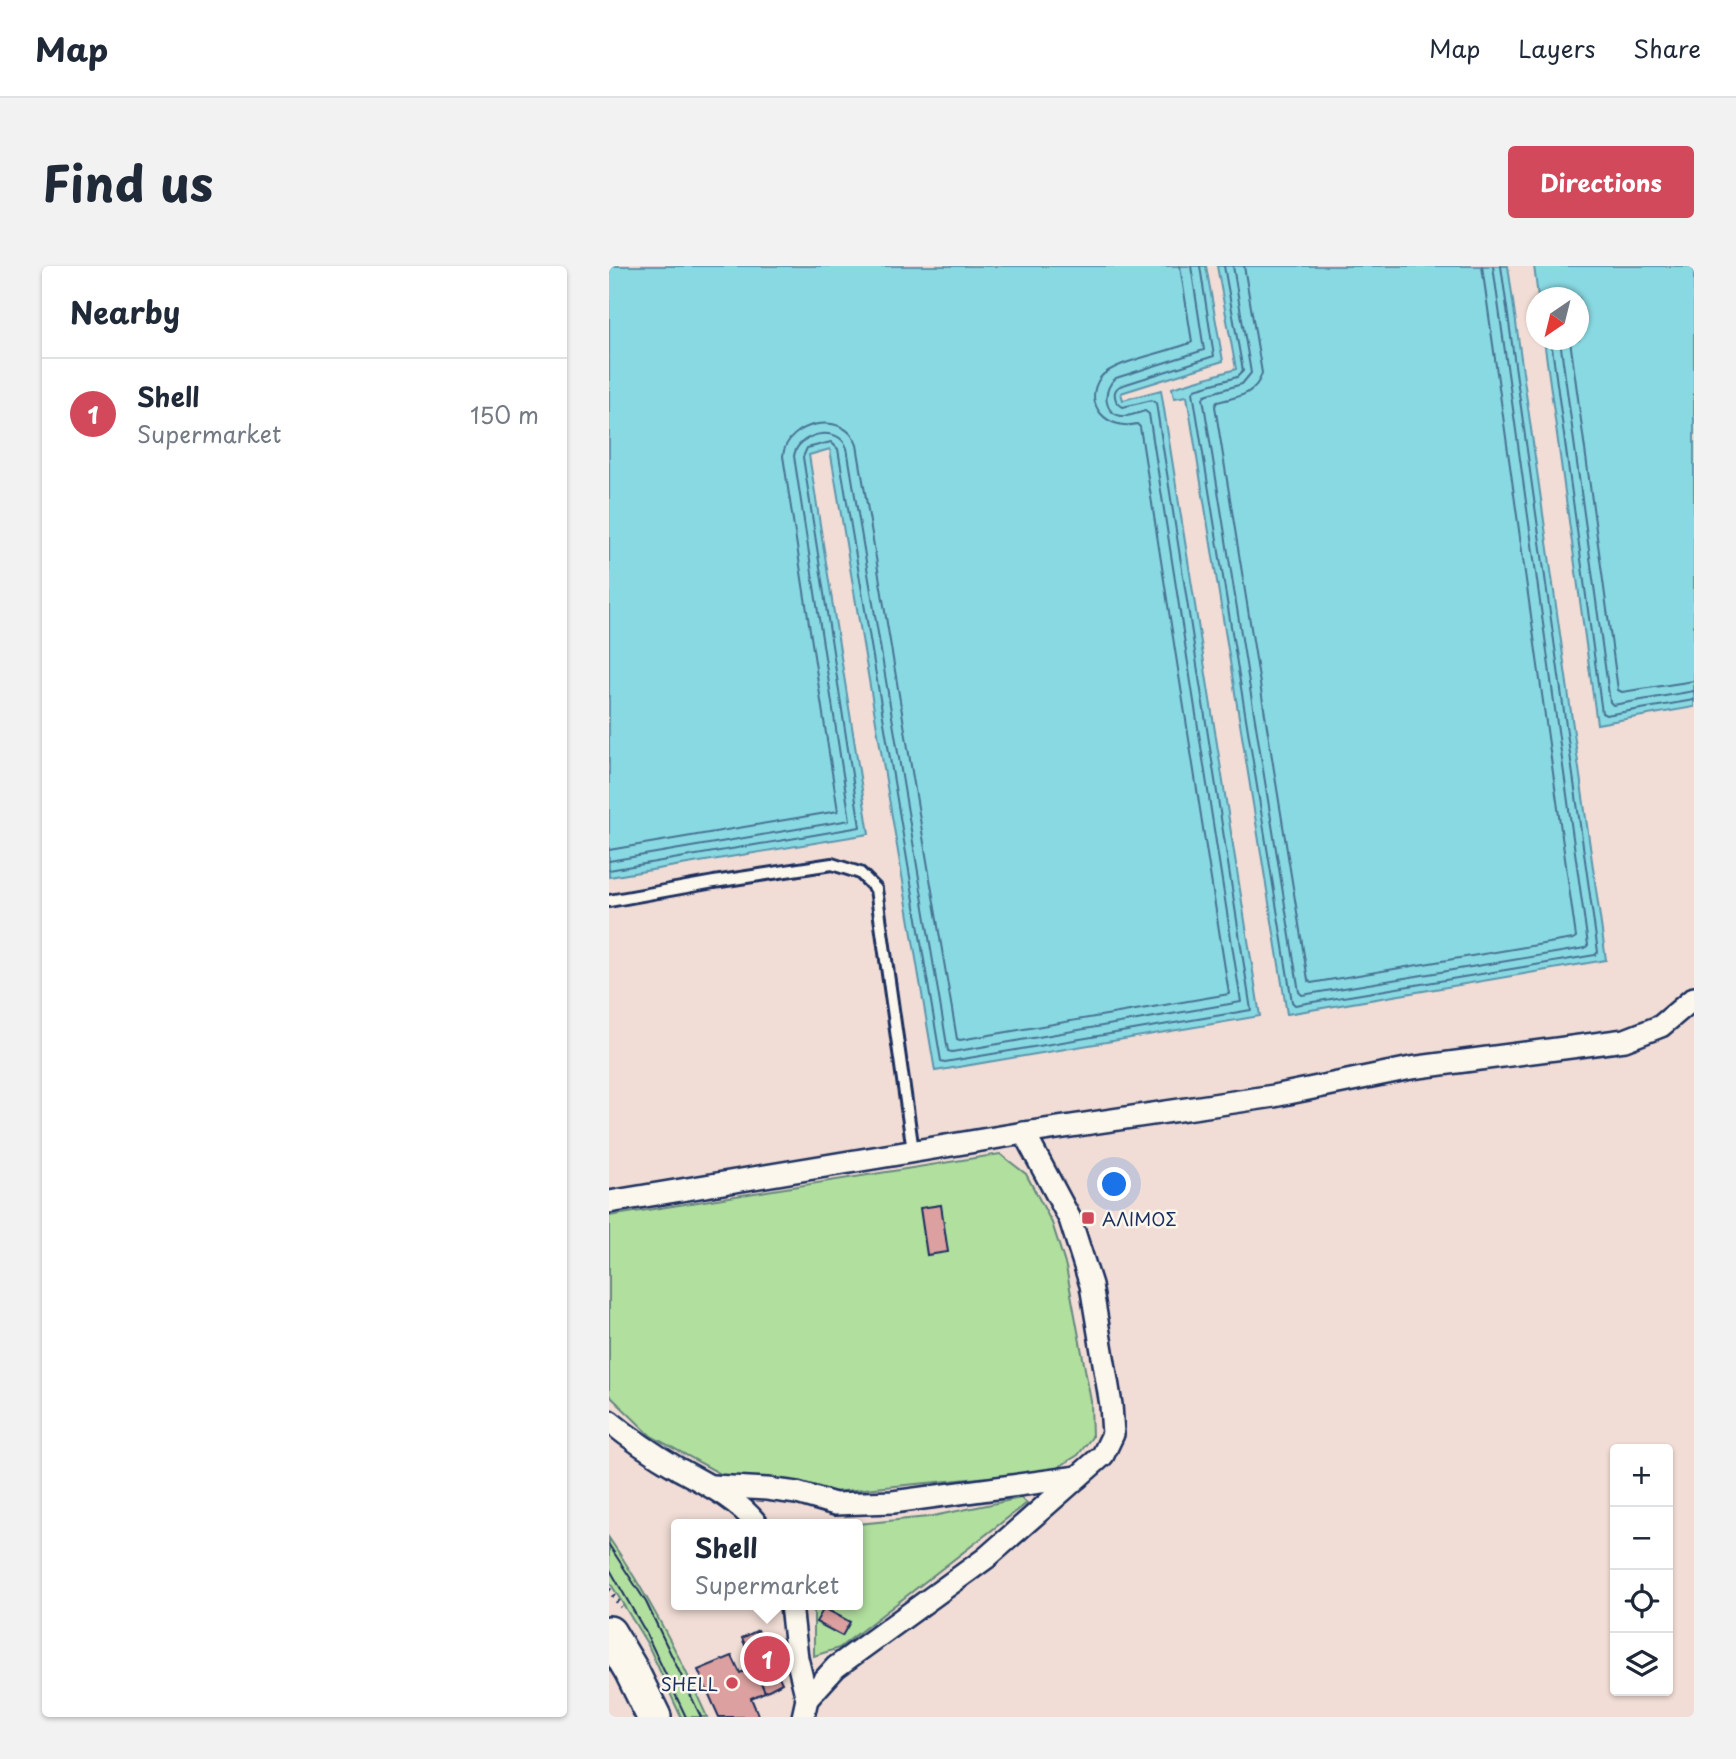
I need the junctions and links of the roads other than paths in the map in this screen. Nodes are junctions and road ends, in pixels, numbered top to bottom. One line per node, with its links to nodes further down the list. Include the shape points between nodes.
1 (609, 901): 4 (lane, via 832,864 870,881 876,889)
2 (1694, 998): 3 (street, via 1661,1026 1625,1041 1411,1068 1274,1096)
3 (1024, 1133): 4 (street); 7 (street, via 1070,1219 1091,1285 1104,1354 1113,1434 1103,1455)
4 (912, 1151): 5 (street)
5 (609, 1202)
6 (609, 1421): 8 (street, via 636,1443)
7 (1079, 1476): 8 (street, via 893,1502 835,1504 797,1493); 12 (street, via 986,1558 837,1667)
8 (713, 1486): 9 (street)
9 (753, 1519)
10 (792, 1610): 12 (street)
11 (609, 1633): 13 (highway)
12 (805, 1708)
13 (654, 1717)

